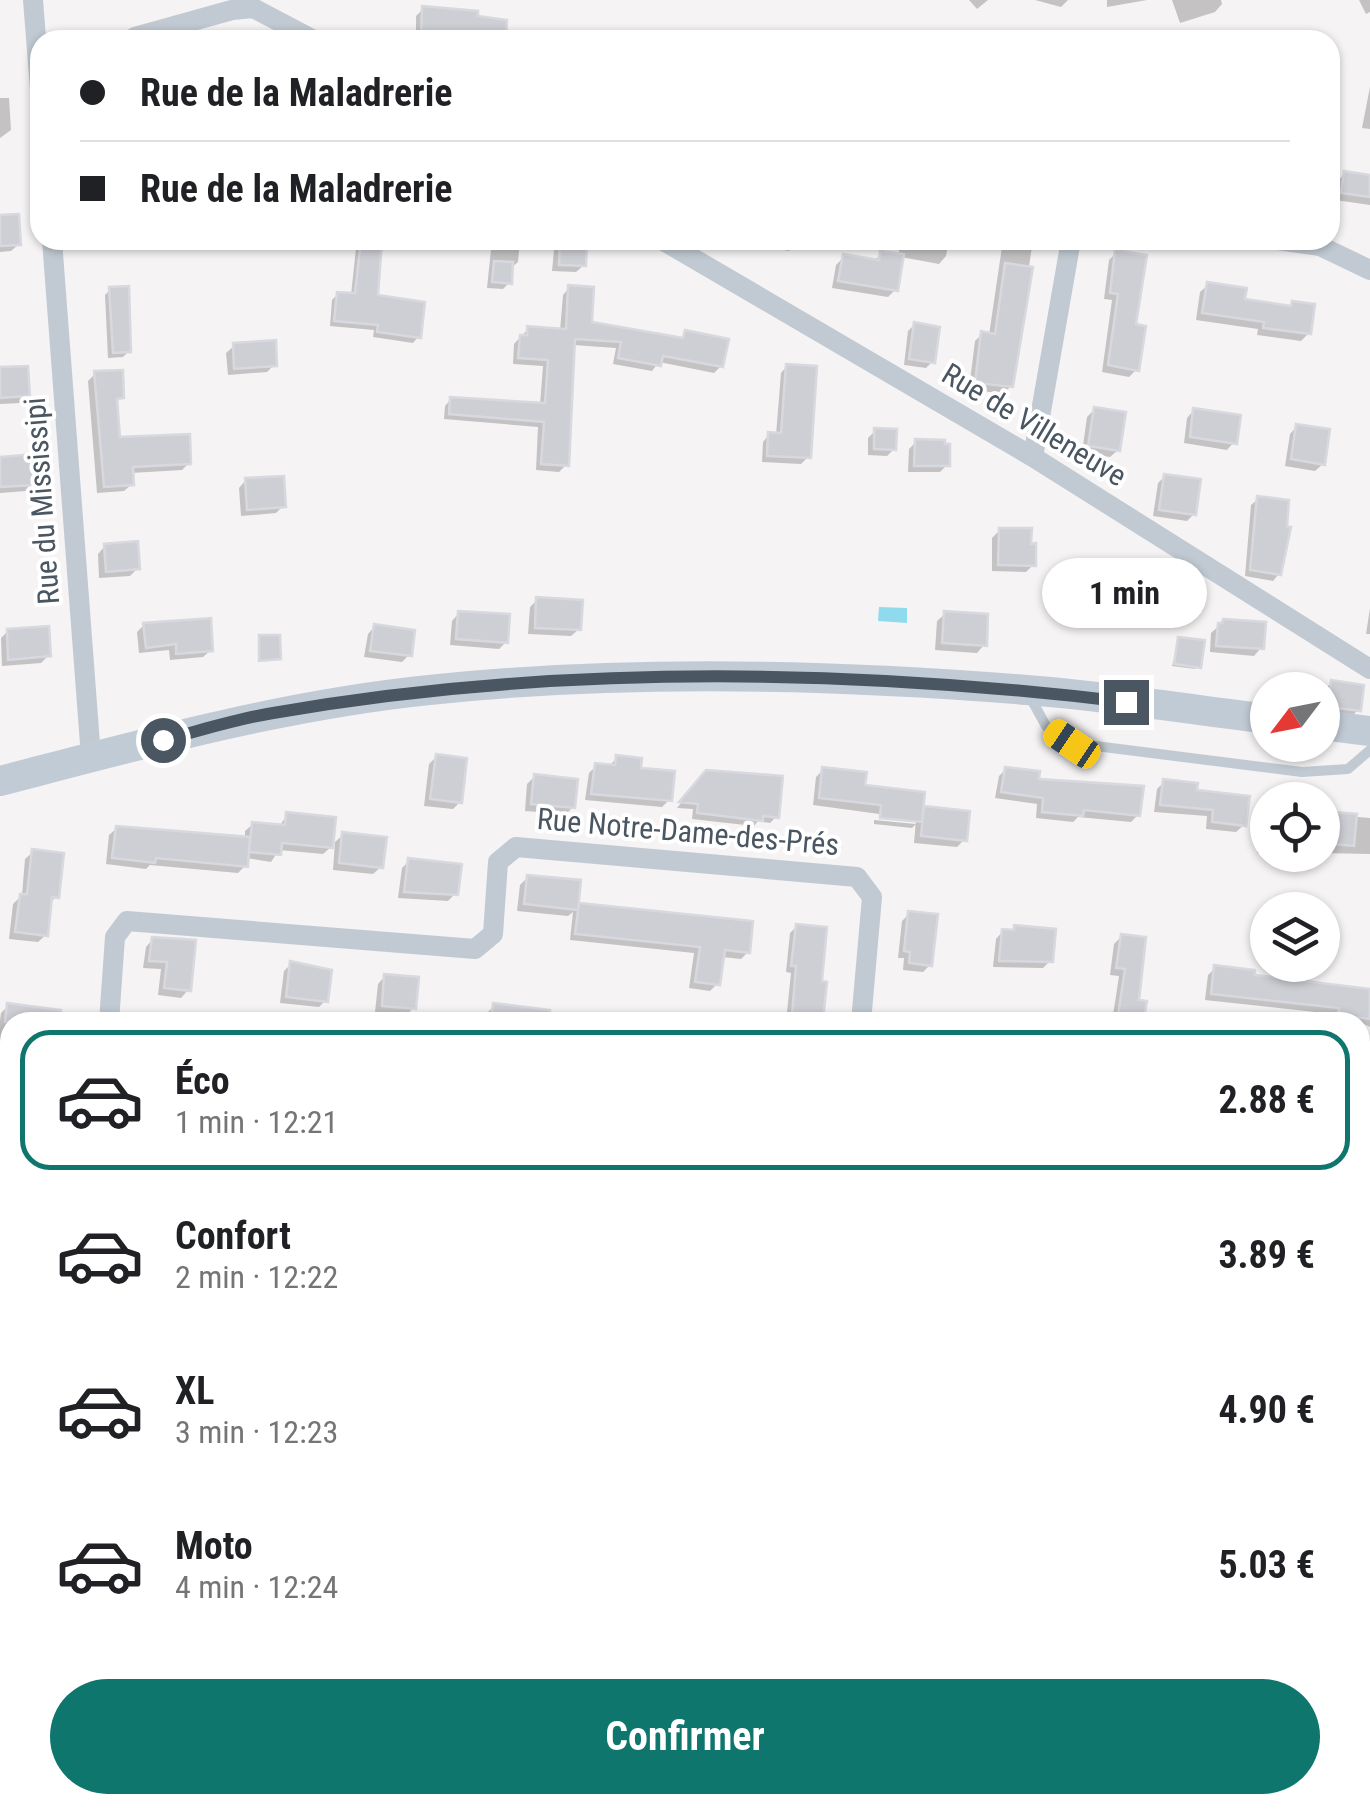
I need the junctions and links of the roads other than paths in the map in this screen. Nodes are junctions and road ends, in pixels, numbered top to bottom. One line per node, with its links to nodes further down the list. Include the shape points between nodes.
1 (33, 0): 2 (street)
2 (35, 30)
3 (160, 30): 4 (street, via 253,8)
4 (295, 30)
5 (53, 250): 17 (street, Rue du Mississipi)
6 (679, 250): 10 (street, Rue de Villeneuve)
7 (1068, 250): 10 (street)
8 (1328, 250): 9 (street)
9 (1370, 270)
10 (1033, 458): 11 (street, Rue de Villeneuve)
11 (1370, 669)
12 (1026, 690): 13 (main road); 16 (lane, via 1046,726 1072,744 1302,772 1348,768); 17 (main road, via 744,675 508,684 270,713)
13 (1250, 717)
14 (1340, 728): 15 (main road)
15 (1370, 731)
16 (1370, 750)
17 (91, 757): 18 (main road)
18 (0, 781)
19 (109, 1012): 20 (street, Rue Notre-Dame-des-Prés, via 115,937 127,921 476,948 493,934 498,862 516,848 858,878 872,897)
20 (862, 1012)

